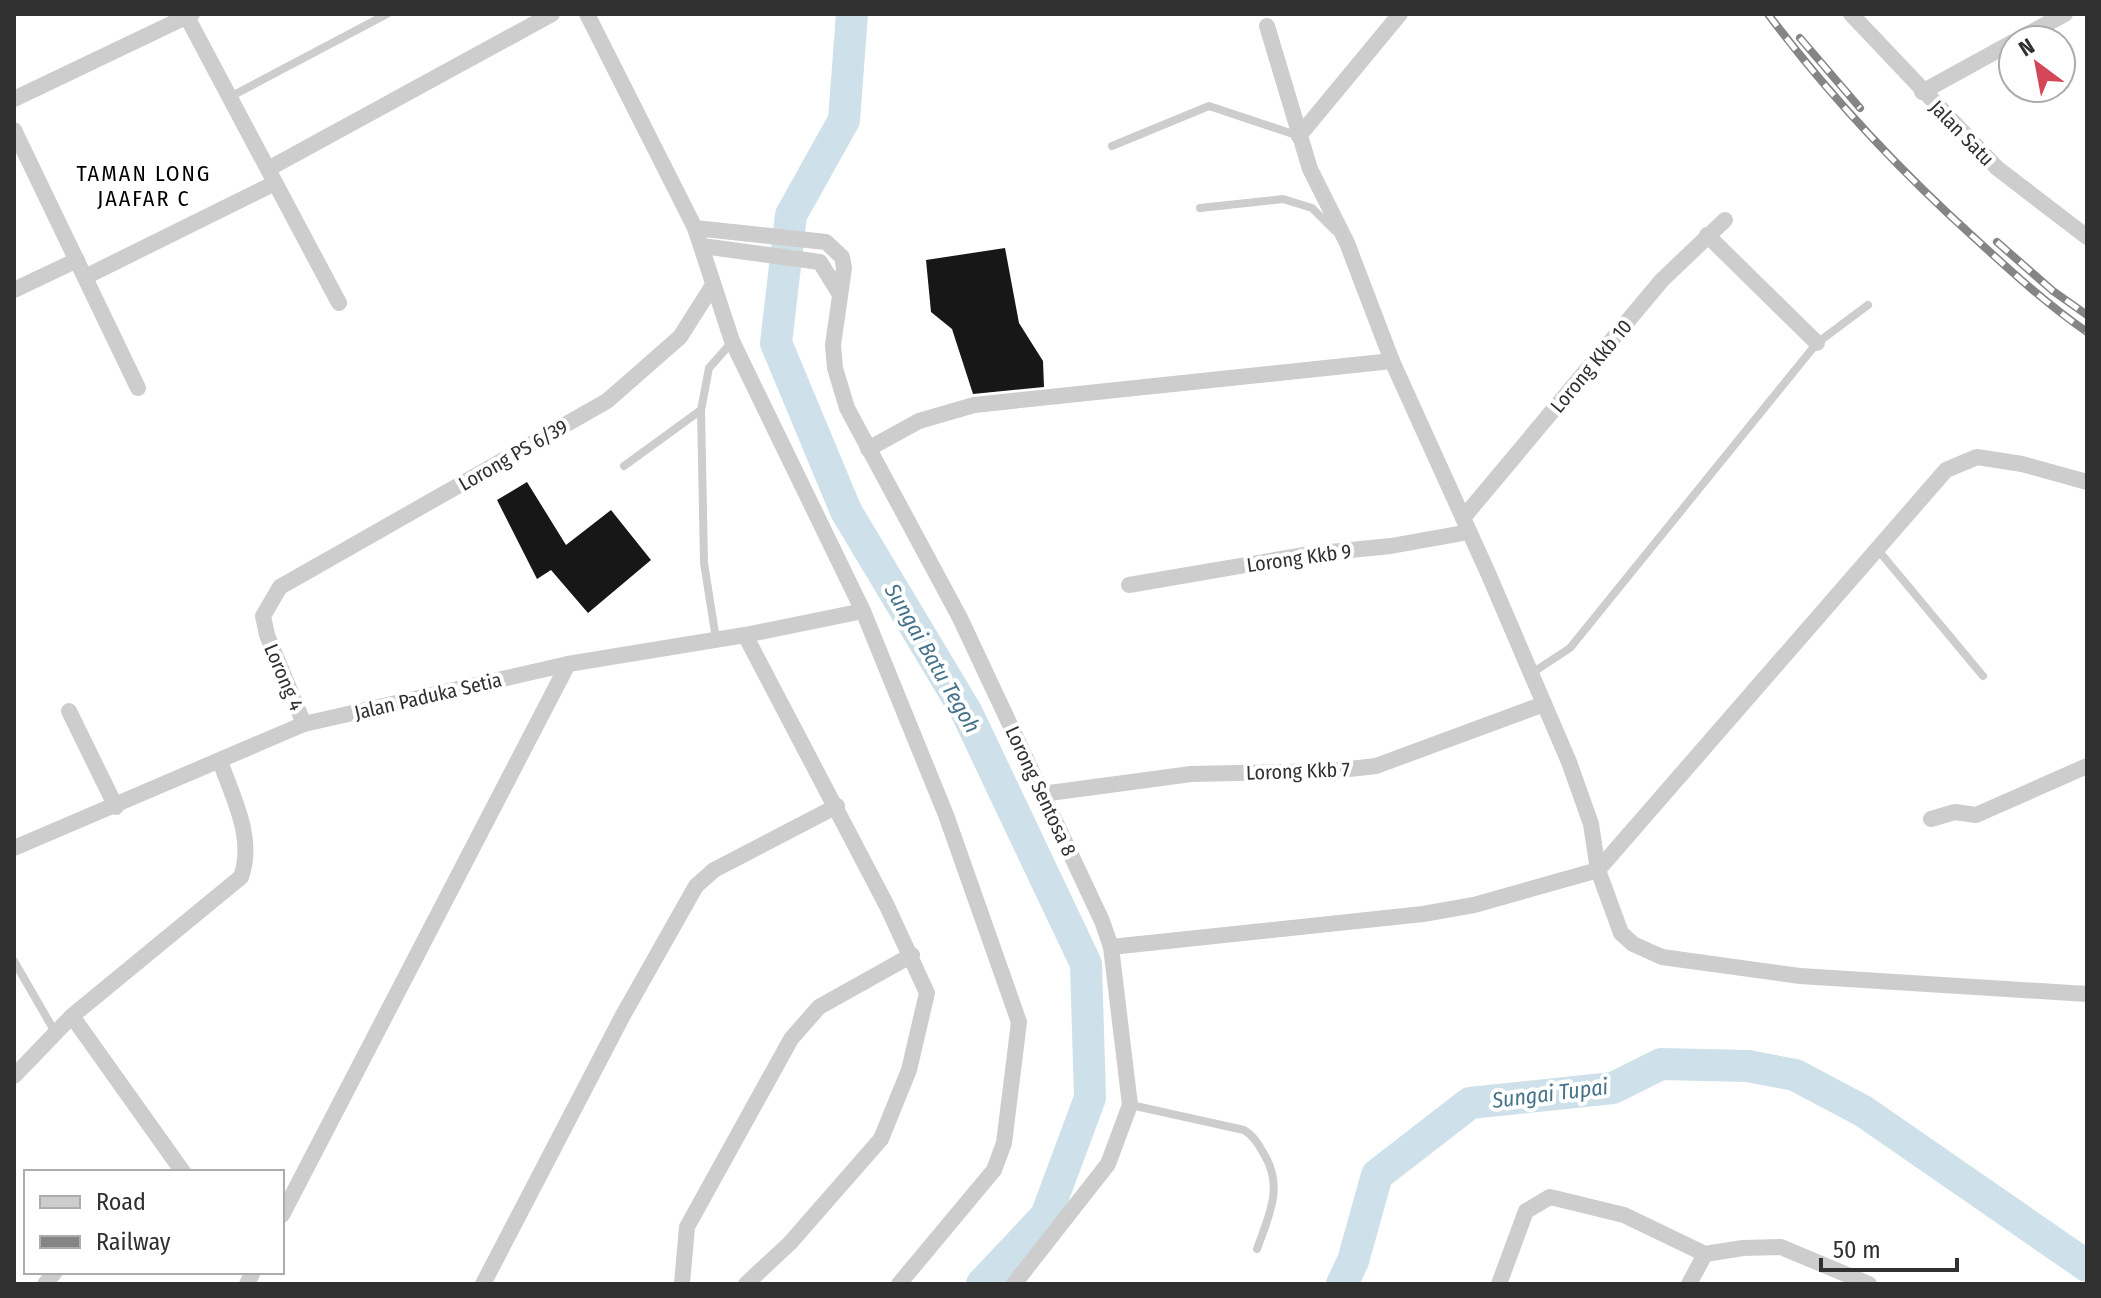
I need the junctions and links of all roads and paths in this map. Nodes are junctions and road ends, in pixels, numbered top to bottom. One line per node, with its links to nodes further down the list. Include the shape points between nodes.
1 (387, 14): 12 (lane)
2 (552, 14): 17 (street)
3 (587, 14): 20 (street)
4 (1851, 14): 11 (street, Jalan Satu)
5 (2065, 14): 8 (street)
6 (190, 15): 12 (street); 13 (street)
7 (1398, 15): 15 (street)
8 (2046, 24)
9 (1267, 26): 15 (street)
10 (1997, 51): 11 (street)
11 (1922, 92): 22 (street, Jalan Satu, via 1997,168)
12 (230, 97): 17 (street)
13 (14, 99)
14 (14, 130): 25 (street)
15 (1299, 136): 16 (lane, via 1209,106); 23 (street)
16 (1112, 146)
17 (272, 176): 26 (street); 30 (street)
18 (1200, 208): 23 (lane, via 1283,199 1312,208)
19 (1725, 220): 21 (street, Lorong Kkb 10)
20 (695, 228): 24 (street); 29 (street, Lorong Sentosa 8, via 826,242 842,257)
21 (1707, 235): 33 (street); 40 (street, Lorong Kkb 10, via 1662,280)
22 (2087, 237)
23 (1347, 243): 34 (street)
24 (702, 246): 27 (street); 29 (street, via 820,262)
25 (77, 260): 26 (street); 28 (street)
26 (85, 277): 35 (street)
27 (713, 285): 32 (street); 43 (street, Lorong PS 6/39, via 680,337 607,401)
28 (14, 290)
29 (839, 293): 37 (street, Lorong Sentosa 8, via 835,368)
30 (339, 303)
31 (1868, 305): 33 (lane)
32 (732, 341): 36 (lane, via 709,368); 44 (street)
33 (1817, 343): 48 (lane, via 1570,648)
34 (1392, 361): 37 (street, via 974,405 919,421); 40 (street)
35 (138, 388)
36 (701, 410): 38 (lane); 46 (lane, via 704,563)
37 (868, 449): 55 (street, Lorong Sentosa 8, via 960,618)
38 (624, 466)
39 (2087, 482): 41 (street, via 1977,457 1946,470)
40 (1466, 525): 42 (street, Lorong Kkb 9, via 1391,546 1310,554); 48 (street)
41 (1878, 550): 49 (lane); 60 (street)
42 (1129, 585)
43 (280, 587): 52 (street, Lorong 4, via 263,616)
44 (863, 611): 45 (street, Jalan Paduka Setia); 76 (street, via 946,815 1019,1022 1004,1143 994,1170)
45 (745, 635): 46 (street, Jalan Paduka Setia); 56 (street)
46 (716, 639): 47 (street, Jalan Paduka Setia)
47 (568, 664): 52 (street, Jalan Paduka Setia); 70 (street)
48 (1531, 673): 50 (street)
49 (1983, 676)
50 (1544, 704): 55 (street, Lorong Kkb 7, via 1376,766 1191,774); 60 (street, via 1591,824)
51 (69, 711): 57 (street)
52 (304, 724): 53 (street, Jalan Paduka Setia)
53 (220, 761): 57 (street, Jalan Paduka Setia); 65 (street, via 244,830 247,860 241,877)
54 (2087, 766): 58 (street, via 1976,815 1955,812)
55 (1042, 794): 61 (street, Lorong Sentosa 8)
56 (837, 806): 62 (street); 73 (street, via 714,870 696,886)
57 (116, 807): 59 (street, Jalan Paduka Setia)
58 (1931, 819)
59 (14, 848)
60 (1598, 870): 61 (street, via 1436,912); 64 (street, via 1621,933 1662,957 1800,976)
61 (1111, 947): 68 (street, Lorong Sentosa 8)
62 (912, 955): 74 (street, via 819,1007 791,1039 687,1227); 75 (street, via 927,993 909,1070 881,1139 790,1243)
63 (14, 961): 66 (lane)
64 (2087, 994)
65 (72, 1016): 66 (street); 69 (street)
66 (55, 1032): 67 (street)
67 (14, 1076)
68 (1130, 1105): 71 (lane, via 1244,1130 1256,1140 1272,1166 1276,1185); 77 (street, Lorong Sentosa 8, via 1108,1164)
69 (182, 1170)
70 (284, 1211)
71 (1257, 1249)
72 (1705, 1254): 78 (street, via 1624,1215 1550,1197 1526,1211); 79 (street); 80 (street, via 1781,1247)
73 (483, 1284)
74 (682, 1284)
75 (746, 1284)
76 (899, 1284)
77 (1014, 1284)
78 (1499, 1284)
79 (1689, 1284)
80 (1869, 1284)

